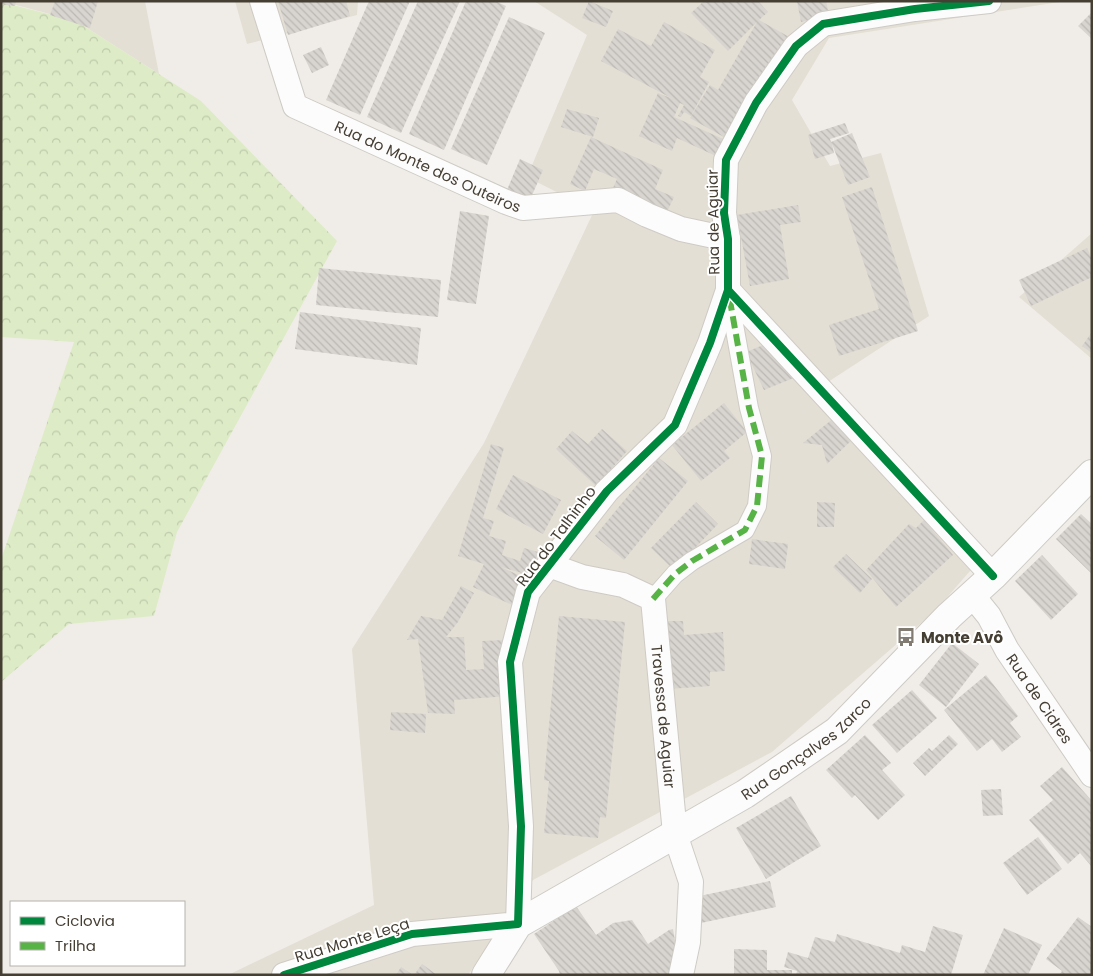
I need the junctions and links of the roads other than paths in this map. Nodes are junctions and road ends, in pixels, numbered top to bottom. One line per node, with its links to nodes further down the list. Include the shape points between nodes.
1 (262, 1): 3 (street, Rua do Monte dos Outeiros, via 296,106 523,208 618,200 681,229)
2 (988, 1): 3 (street, Rua de Aguiar, via 823,24 796,46 756,103 726,160 724,213)
3 (728, 239): 4 (street, Rua de Aguiar)
4 (728, 290): 6 (street, Rua do Talhinho, via 710,343 675,425 607,491); 7 (street, Rua de Aguiar); 9 (street, via 748,408 762,456 757,506 745,530 692,561 675,574)
5 (1092, 474): 7 (street, Rua Gonçalves Zarco)
6 (549, 565): 9 (street, via 582,577 623,585); 12 (street, Rua do Talhinho, via 528,592 510,662 520,826)
7 (993, 576): 8 (street, Rua Gonçalves Zarco)
8 (972, 595): 10 (street, Rua de Cidres); 11 (street, Rua Gonçalves Zarco, via 837,731 745,794)
9 (653, 599): 11 (street, Travessa de Aguiar)
10 (1092, 775)
11 (675, 834): 12 (street, Rua Gonçalves Zarco); 15 (street, Travessa de Aguiar, via 691,882 688,942)
12 (518, 924): 13 (street, Rua Monte Leça, via 412,934); 14 (street, Rua Gonçalves Zarco)
13 (284, 975)
14 (486, 975)
15 (681, 975)

